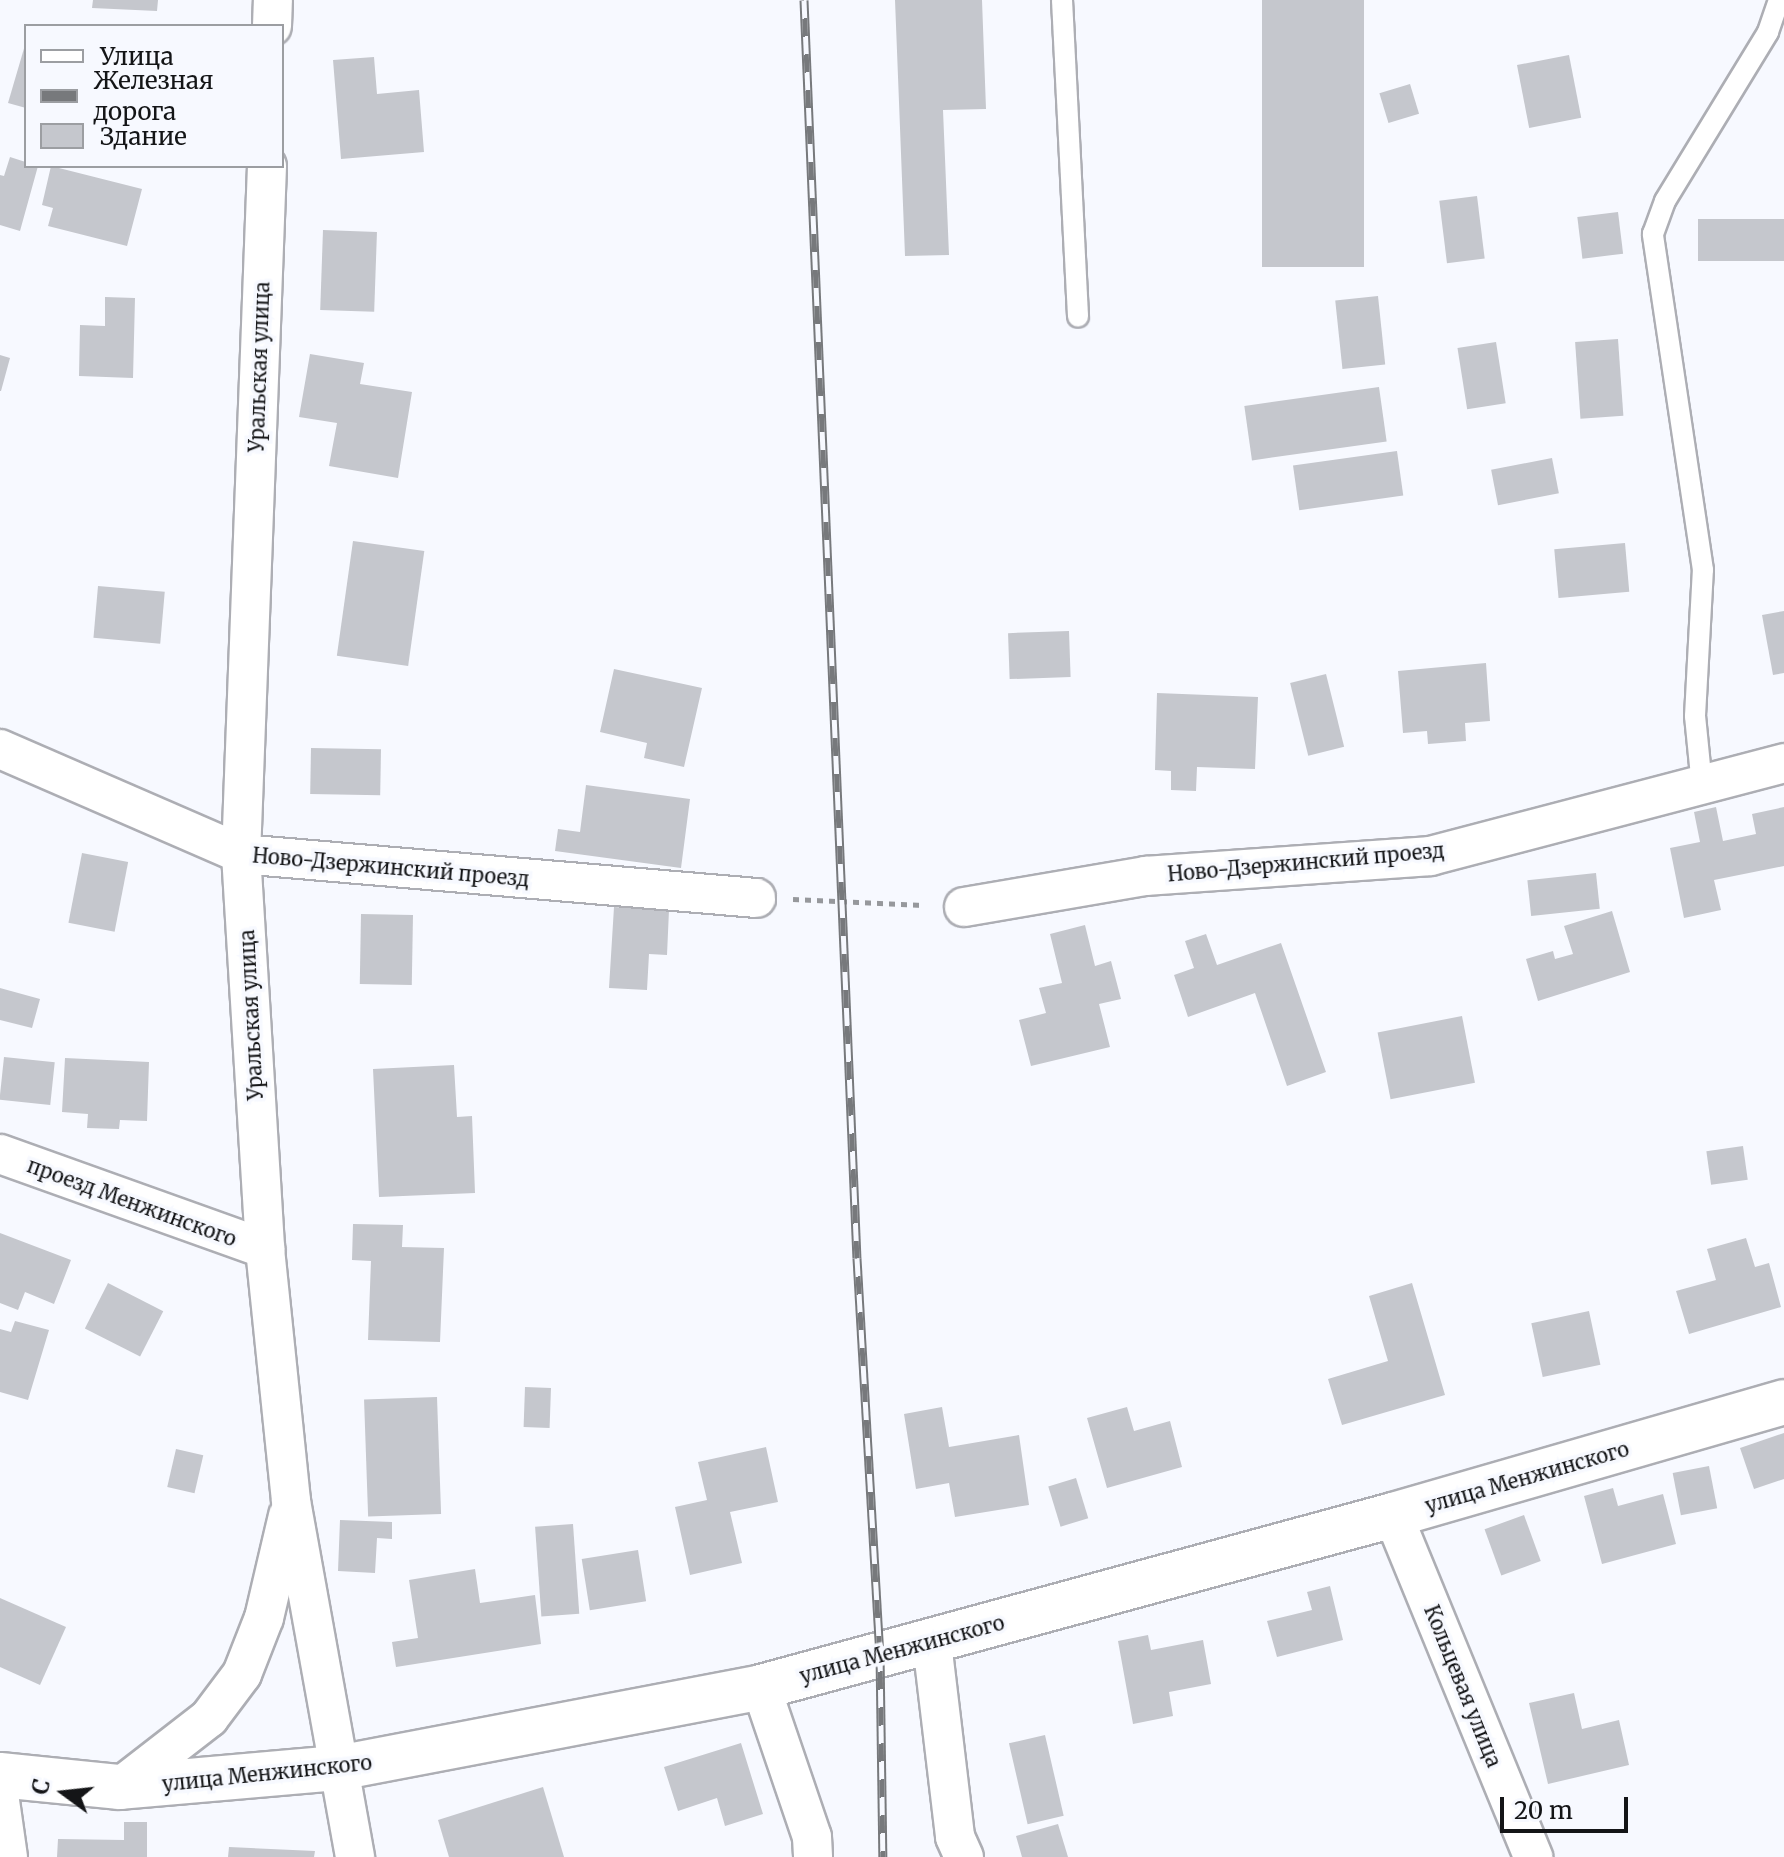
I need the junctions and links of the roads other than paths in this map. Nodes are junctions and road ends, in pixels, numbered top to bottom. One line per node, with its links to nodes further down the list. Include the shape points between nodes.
1 (273, 0): 4 (street)
2 (1062, 0): 6 (lane)
3 (1779, 0): 9 (lane, via 1768,32 1665,201 1653,234 1703,570 1695,716)
4 (272, 24)
5 (267, 168): 10 (street, Уральская улица)
6 (1078, 317)
7 (0, 749): 10 (street, Ново-Дзержинский проезд)
8 (1784, 763): 9 (street, Ново-Дзержинский проезд)
9 (1702, 786): 12 (street, Ново-Дзержинский проезд, via 1430,856 1146,876)
10 (241, 854): 11 (street, Ново-Дзержинский проезд); 14 (street, Уральская улица)
11 (756, 898)
12 (964, 907)
13 (0, 1154): 14 (street, проезд Менжинского)
14 (265, 1249): 16 (street, Уральская улица)
15 (1784, 1402): 17 (street, улица Менжинского)
16 (291, 1501): 20 (street, Уральская улица); 22 (street, via 264,1618 242,1674 209,1718)
17 (1393, 1515): 18 (street, улица Менжинского); 28 (street, Кольцевая улица)
18 (932, 1643): 19 (street, улица Менжинского); 27 (street, via 955,1837)
19 (761, 1687): 20 (street, улица Менжинского); 26 (street, via 812,1837)
20 (338, 1768): 22 (street, улица Менжинского); 25 (street, Уральская улица)
21 (0, 1775): 22 (street, улица Менжинского)
22 (120, 1787)
23 (0, 1801): 24 (street)
24 (8, 1857)
25 (355, 1857)
26 (813, 1857)
27 (964, 1857)
28 (1533, 1857)

